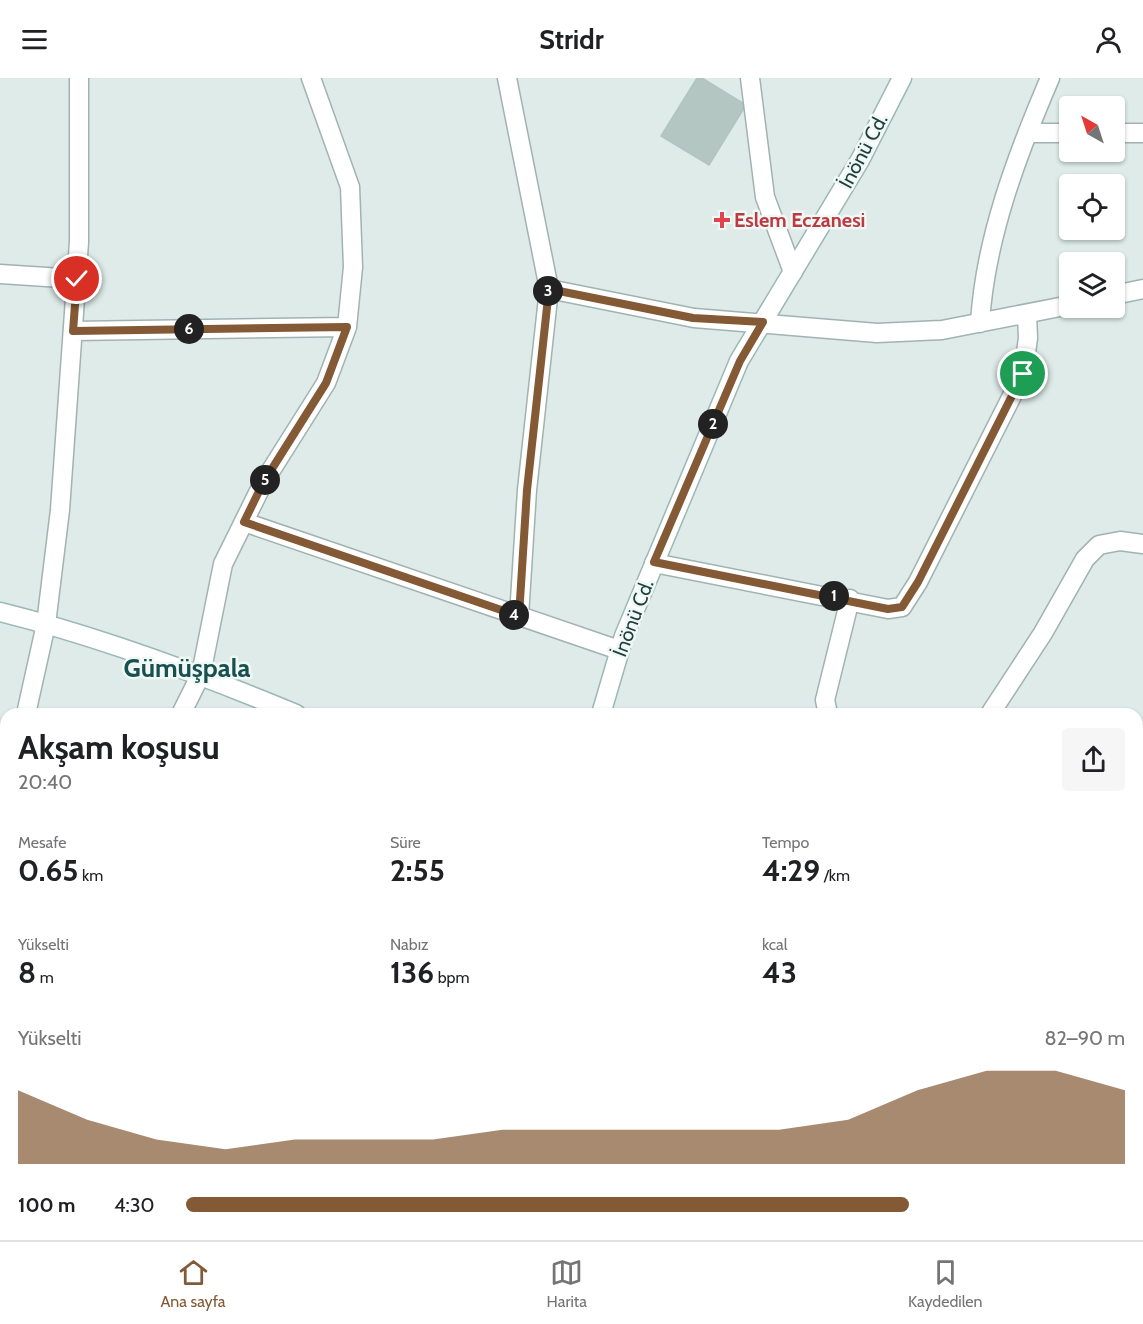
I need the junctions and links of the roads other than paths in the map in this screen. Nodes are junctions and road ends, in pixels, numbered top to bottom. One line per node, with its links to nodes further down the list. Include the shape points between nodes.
1 (79, 78): 13 (street)
2 (311, 78): 21 (street, via 350,187 353,267)
3 (507, 78): 14 (street)
4 (750, 78): 11 (street, via 765,197)
5 (902, 78): 11 (street, İnönü Cd., via 860,160)
6 (1050, 78): 7 (street)
7 (1029, 133): 8 (street); 20 (street, via 993,236 981,295)
8 (1059, 133)
9 (1125, 133): 10 (street)
10 (1143, 133)
11 (793, 272): 19 (street, İnönü Cd.)
12 (0, 274): 13 (street)
13 (77, 279): 22 (street)
14 (549, 289): 19 (street, via 693,318); 28 (street, via 527,490)
15 (1143, 289): 16 (street)
16 (1125, 293)
17 (1059, 307): 18 (street)
18 (1027, 314): 20 (street); 26 (street, via 1023,374 918,582 902,607 888,609)
19 (763, 322): 20 (street, via 877,333 942,330); 25 (street, İnönü Cd., via 740,361)
20 (980, 323)
21 (347, 327): 22 (street); 23 (street, via 326,383 263,483)
22 (73, 331): 29 (street, via 60,510)
23 (244, 522): 28 (street); 31 (street, via 223,564)
24 (1143, 544): 37 (street, via 1120,541 1099,545 1085,559)
25 (654, 562): 26 (street); 30 (street, İnönü Cd.)
26 (850, 599): 36 (street, via 825,700)
27 (0, 612): 29 (street)
28 (519, 616): 30 (street)
29 (46, 624): 31 (street); 32 (street)
30 (619, 650): 35 (street, İnönü Cd.)
31 (201, 674): 33 (street); 34 (street)
32 (27, 708)
33 (184, 708)
34 (282, 708)
35 (603, 708)
36 (827, 708)
37 (994, 708)

